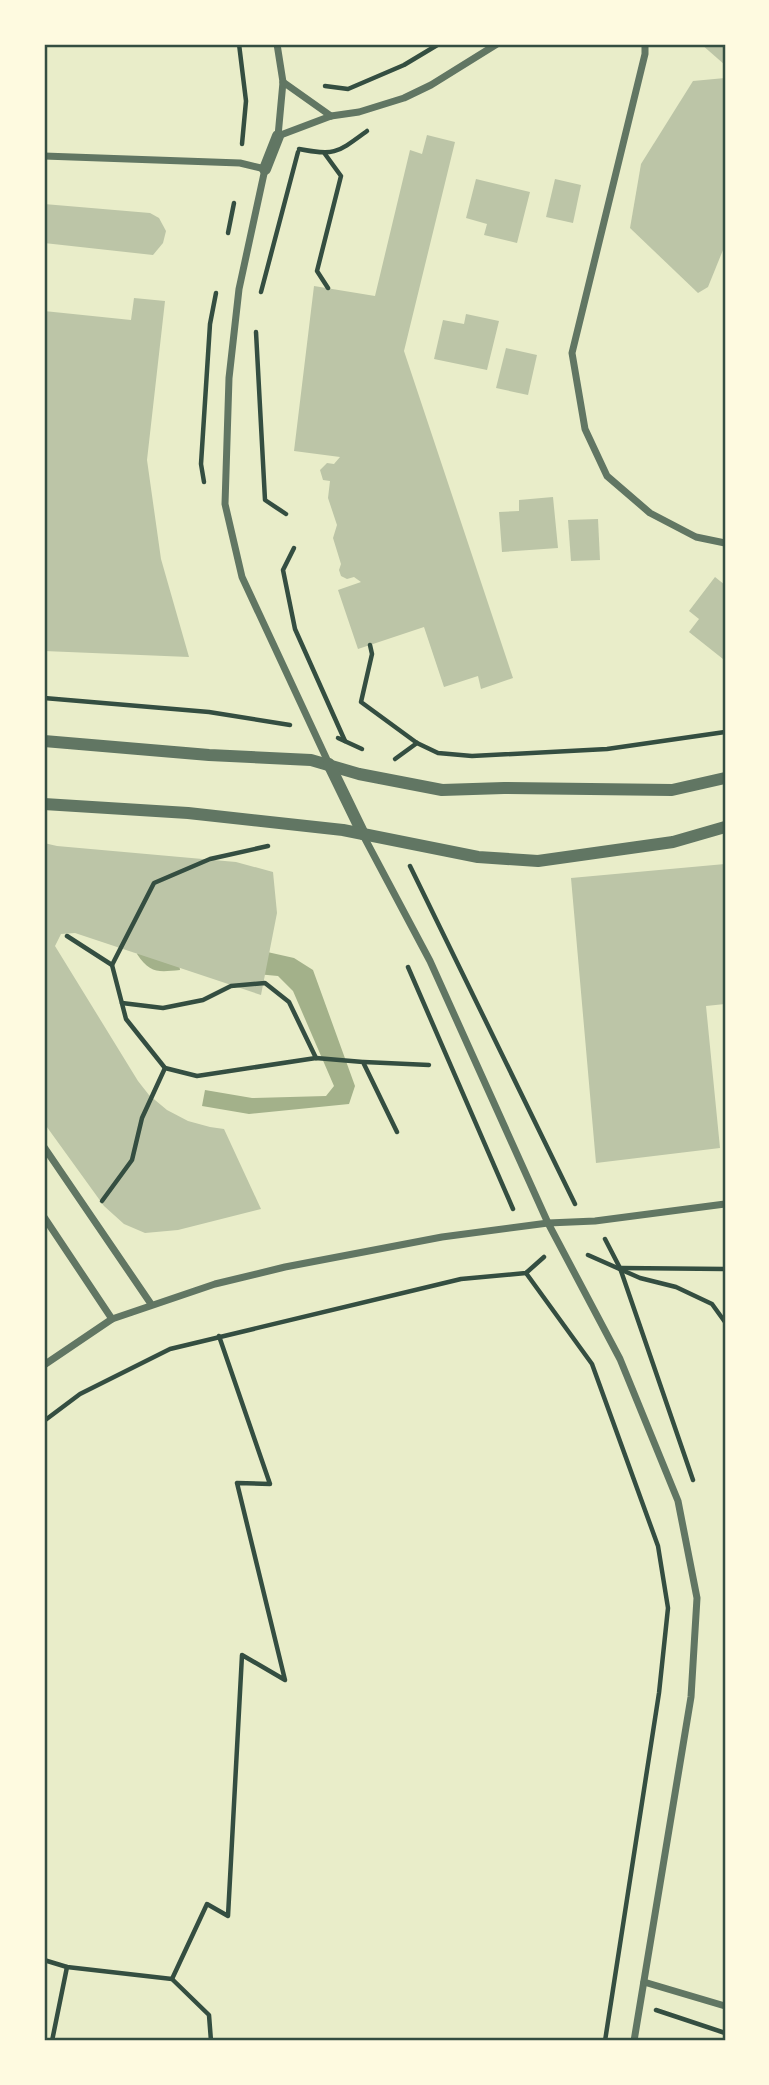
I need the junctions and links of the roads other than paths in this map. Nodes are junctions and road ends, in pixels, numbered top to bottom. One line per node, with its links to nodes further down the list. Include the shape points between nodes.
1 (277, 44): 4 (street)
2 (497, 44): 5 (street, via 404,98)
3 (645, 44): 9 (street, via 572,353 585,429 607,476 650,513 696,537)
4 (284, 82): 5 (street); 6 (street)
5 (331, 116): 6 (street)
6 (276, 141): 8 (street)
7 (44, 156): 8 (street, via 240,163)
8 (265, 169): 11 (street, via 239,289 229,378 225,503 242,577)
9 (725, 543)
10 (44, 741): 11 (street)
11 (329, 764): 12 (street, via 442,790 671,790); 15 (street)
12 (725, 778)
13 (44, 804): 15 (street, via 188,813)
14 (725, 827): 15 (street, via 673,842 538,861 478,857)
15 (363, 834): 19 (street, via 430,961)
16 (44, 1147): 20 (street)
17 (725, 1203): 19 (street)
18 (44, 1217): 21 (street)
19 (548, 1223): 20 (street, via 442,1237 285,1267); 23 (street, via 620,1359 678,1501 697,1598 691,1698)
20 (151, 1304): 21 (street)
21 (112, 1319): 22 (street)
22 (44, 1364)
23 (644, 1982): 24 (street); 25 (street)
24 (725, 2006)
25 (634, 2041)

